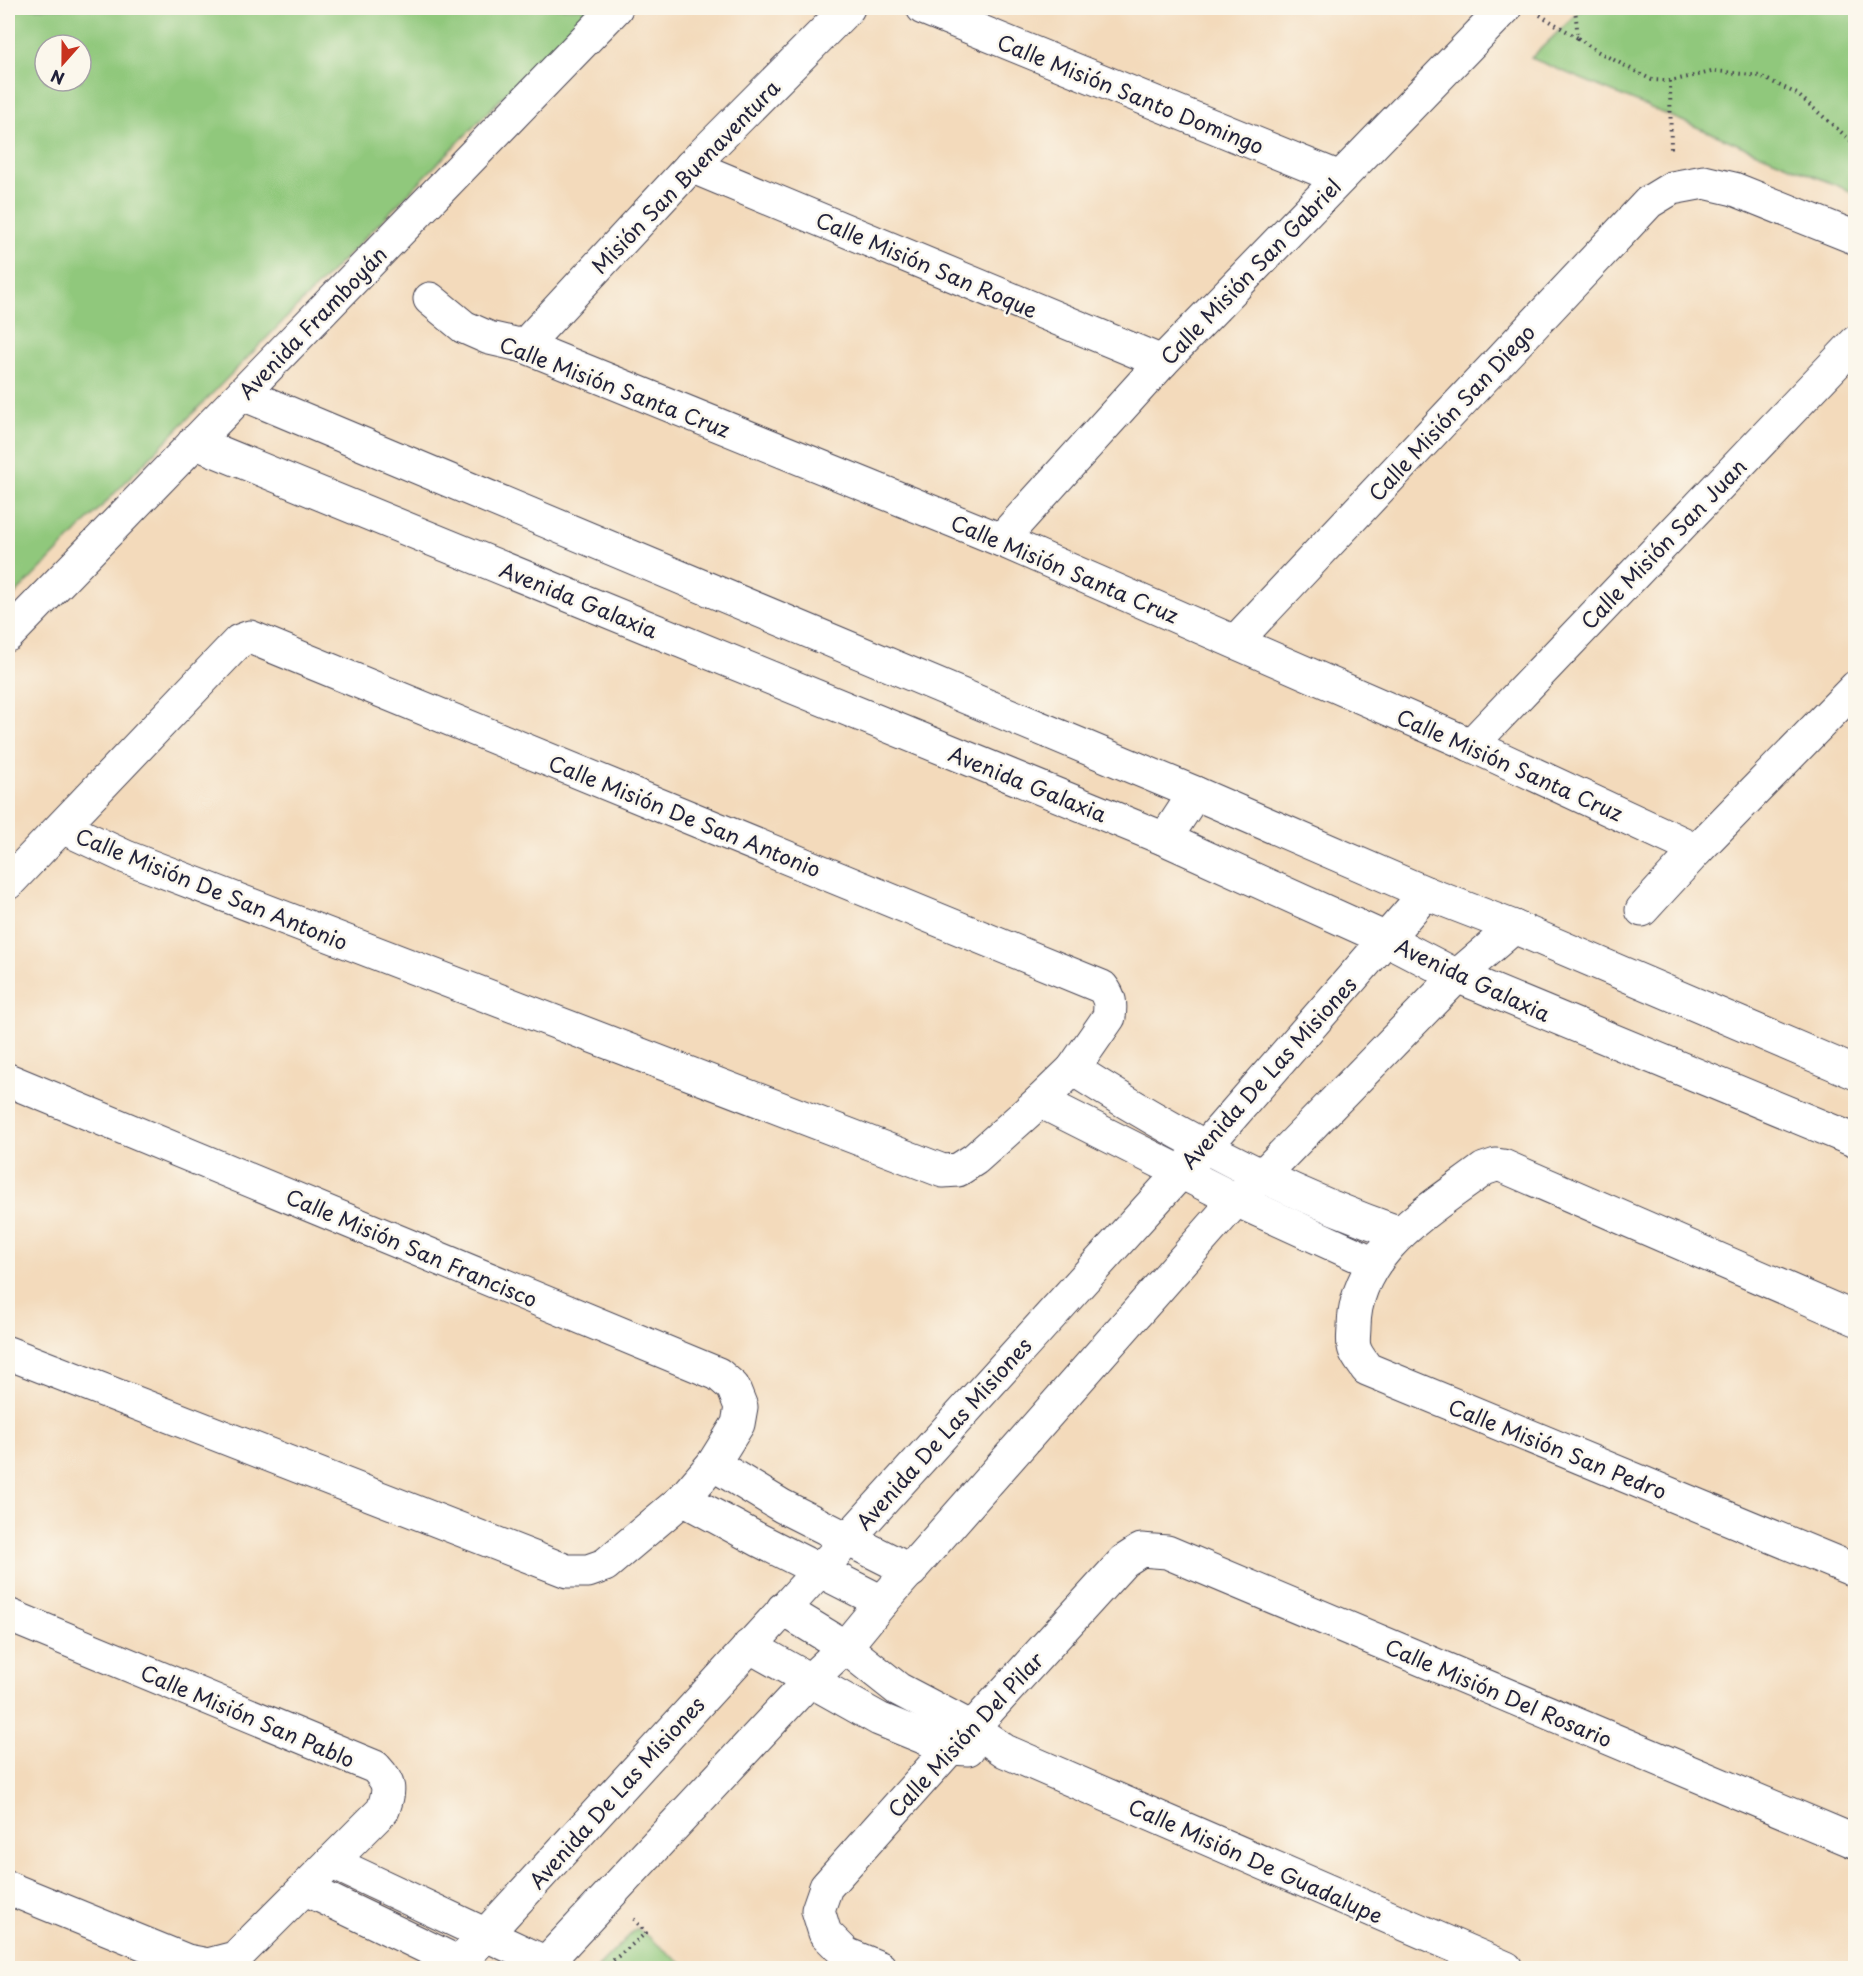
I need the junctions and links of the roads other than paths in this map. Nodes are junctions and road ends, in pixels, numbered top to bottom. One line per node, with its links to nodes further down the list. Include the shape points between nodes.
1 (616, 8): 12 (street, Avenida Framboyán)
2 (848, 8): 5 (street, Misión San Buenaventura)
3 (923, 8): 6 (street, Calle Misión Santo Domingo)
4 (1519, 9): 6 (street, Calle Misión San Gabriel)
5 (692, 166): 10 (street, Misión San Buenaventura); 11 (street, Calle Misión San Roque)
6 (1340, 178): 11 (street, Calle Misión San Gabriel)
7 (1856, 238): 16 (street, Calle Misión San Diego, via 1734,189 1704,182 1672,188 1649,202)
8 (430, 299): 10 (street, Calle Misión Santa Cruz, via 464,327)
9 (1856, 342): 18 (street, Calle Misión San Juan)
10 (524, 346): 14 (street, Calle Misión Santa Cruz)
11 (1162, 362): 14 (street, Calle Misión San Gabriel)
12 (243, 394): 13 (street, Avenida Framboyán); 19 (street)
13 (194, 442): 15 (street, Avenida Framboyán); 21 (street, Avenida Galaxia)
14 (1001, 540): 16 (street, Calle Misión Santa Cruz)
15 (8, 635)
16 (1236, 641): 18 (street, Calle Misión Santa Cruz)
17 (1856, 687): 22 (street)
18 (1471, 745): 22 (street, Calle Misión Santa Cruz)
19 (1195, 793): 21 (street); 24 (street)
20 (62, 827): 23 (street); 29 (street, Calle Misión De San Antonio, via 239,641 256,638 1102,987 1109,996 1109,1017); 32 (street, Calle Misión De San Antonio, via 126,857 943,1171 957,1170 975,1159)
21 (1165, 839): 27 (street, Avenida Galaxia)
22 (1697, 850): 25 (street)
23 (8, 883)
24 (1426, 893): 26 (street); 27 (street, Avenida De Las Misiones)
25 (1642, 910)
26 (1514, 927): 28 (street); 30 (street)
27 (1386, 939): 28 (street, Avenida Galaxia); 34 (street, Avenida De Las Misiones)
28 (1457, 976): 33 (street, Avenida Galaxia); 36 (street)
29 (1073, 1069): 32 (street, Calle Misión De San Antonio); 34 (street)
30 (1856, 1073)
31 (8, 1080): 42 (street, Calle Misión San Francisco, via 718,1374 733,1387 741,1407 738,1425)
32 (1040, 1101): 35 (street)
33 (1856, 1141)
34 (1206, 1147): 35 (street, Avenida De Las Misiones); 36 (street)
35 (1180, 1172): 37 (street); 44 (street, Avenida De Las Misiones)
36 (1262, 1176): 37 (street); 38 (street, via 1343,1213)
37 (1236, 1200): 39 (street); 47 (street)
38 (1400, 1233): 39 (street, Calle Misión San Pedro); 40 (street, Calle Misión San Pedro, via 1484,1169 1503,1166)
39 (1374, 1263): 48 (street, Calle Misión San Pedro, via 1358,1293 1354,1317 1354,1349 1367,1369)
40 (1856, 1319)
41 (8, 1353): 43 (street, Calle Misión San Francisco, via 567,1571 588,1571 605,1565)
42 (713, 1464): 43 (street, Calle Misión San Francisco); 44 (street, via 765,1497)
43 (683, 1499): 46 (street)
44 (847, 1539): 46 (street, Avenida De Las Misiones); 47 (street)
45 (1142, 1550): 55 (street, Calle Misión Del Pilar, via 1124,1561); 56 (street, Calle Misión Del Rosario, via 1167,1552)
46 (819, 1571): 49 (street); 50 (street, Avenida De Las Misiones)
47 (911, 1571): 49 (street)
48 (1856, 1571)
49 (882, 1602): 53 (street)
50 (783, 1609): 52 (street, Avenida De Las Misiones); 53 (street, Calle Misión De Guadalupe)
51 (8, 1615): 57 (street, Calle Misión San Pablo, via 375,1767 386,1779 388,1794 382,1810)
52 (749, 1646): 54 (street, Calle Misión De Guadalupe); 60 (street, Avenida De Las Misiones)
53 (845, 1647): 54 (street); 55 (street, Calle Misión De Guadalupe)
54 (810, 1680): 55 (street, Calle Misión De Guadalupe, via 879,1719); 61 (street)
55 (961, 1738): 63 (street, Calle Misión Del Pilar, via 826,1887 818,1910 825,1932 846,1954); 64 (street, Calle Misión De Guadalupe, via 1005,1751)
56 (1856, 1842)
57 (331, 1862): 59 (street, Calle Misión San Pablo); 60 (street)
58 (8, 1887): 59 (street, Calle Misión San Pablo, via 187,1961 208,1965 235,1958)
59 (306, 1889): 62 (street)
60 (485, 1935): 61 (street); 62 (street, Avenida De Las Misiones)
61 (544, 1966)
62 (462, 1967)
63 (880, 1968)
64 (1506, 1968)

